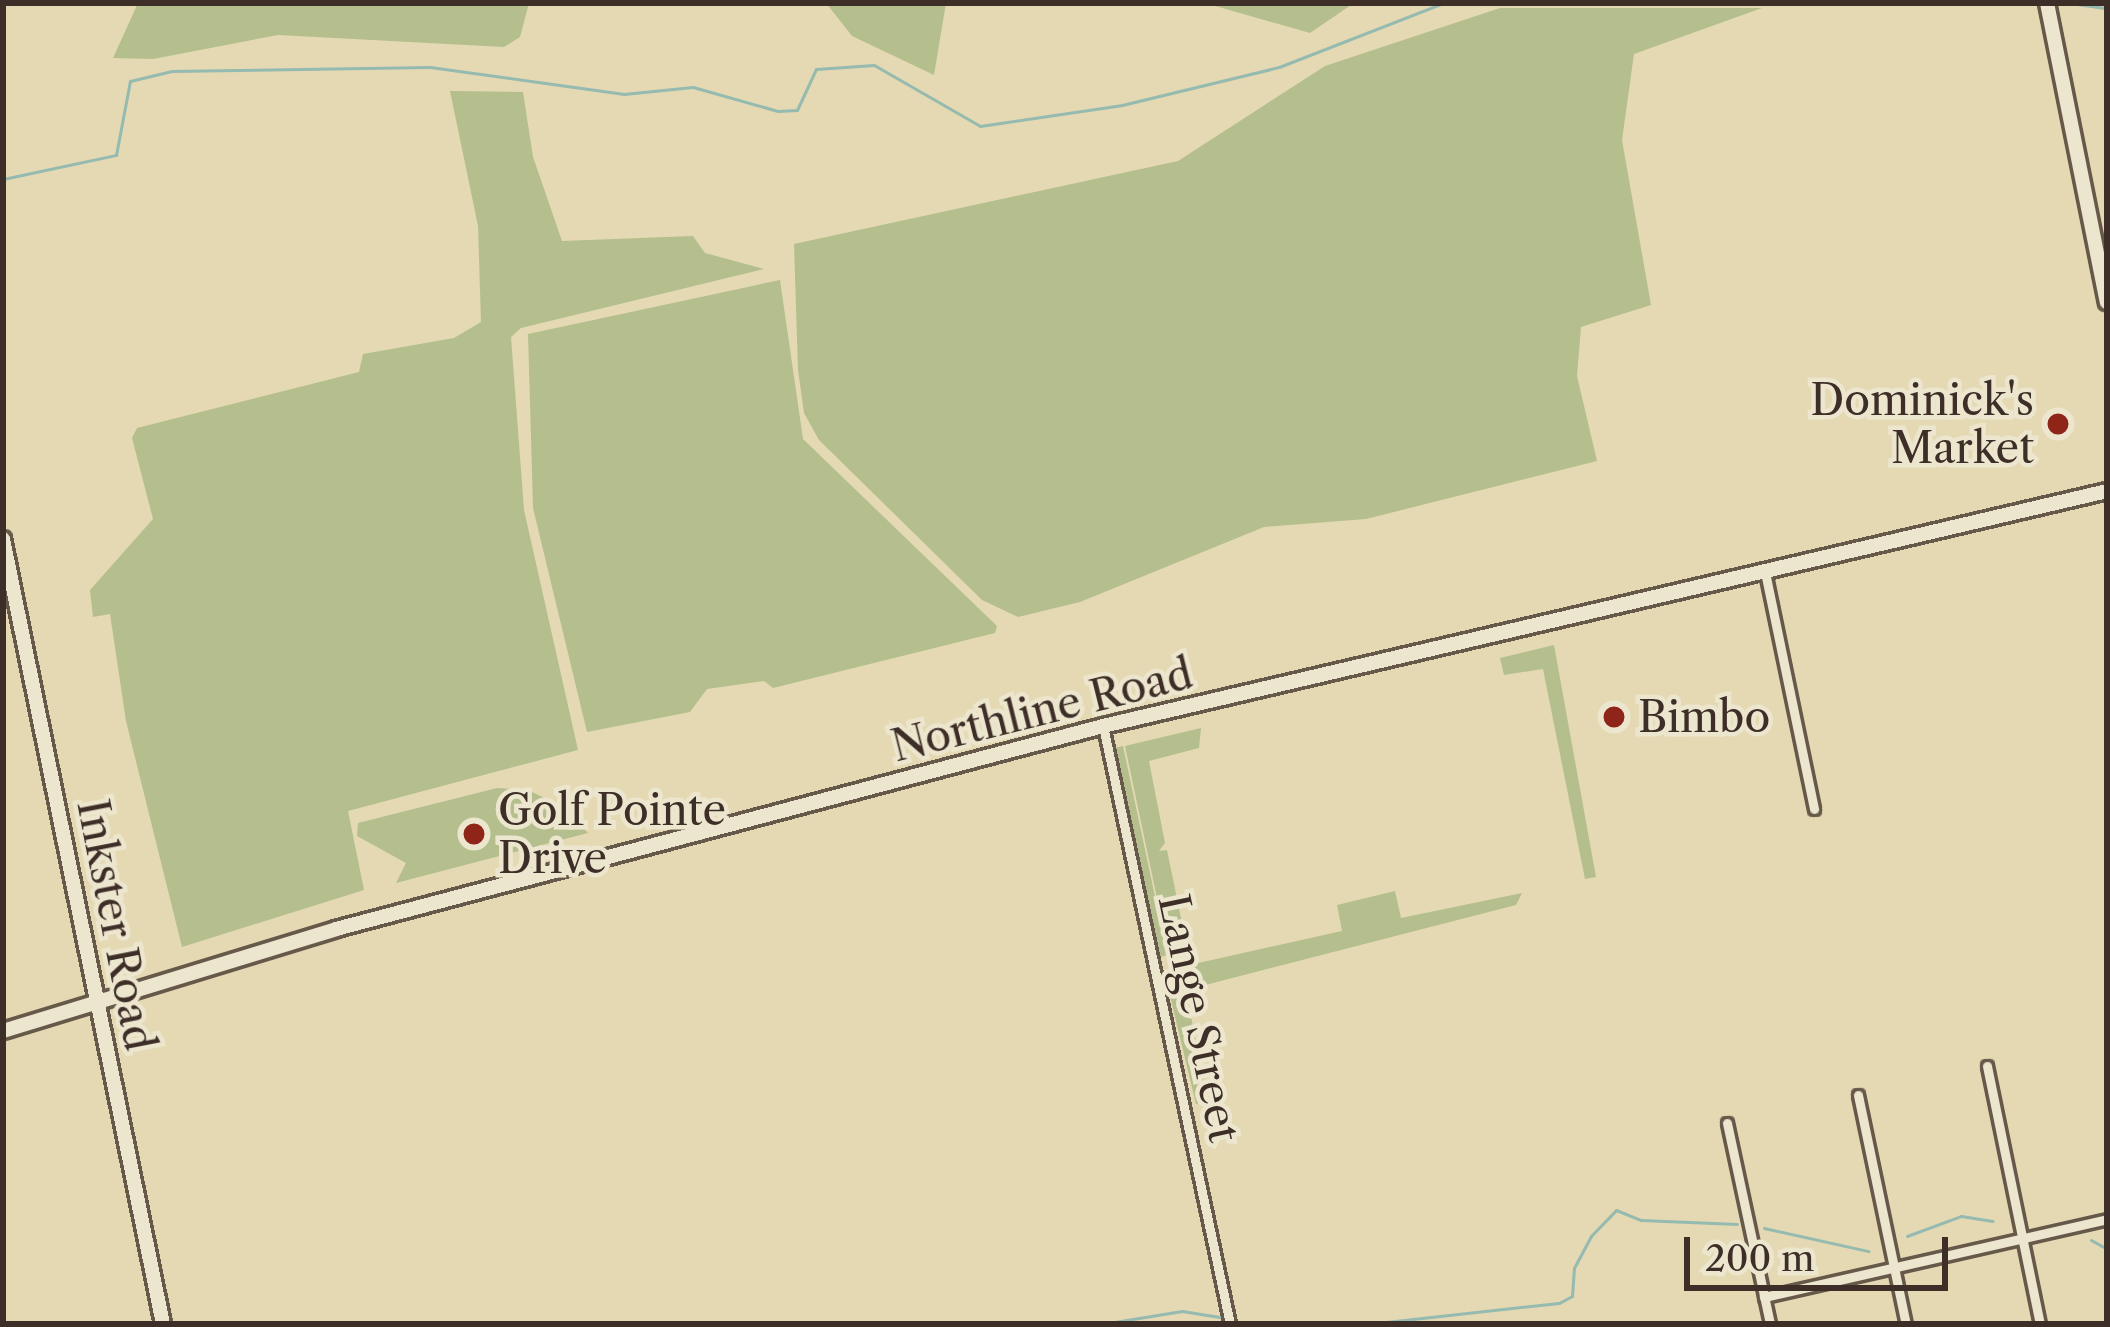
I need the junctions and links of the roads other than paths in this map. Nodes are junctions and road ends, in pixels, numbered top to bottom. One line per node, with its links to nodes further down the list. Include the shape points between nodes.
1 (2047, 3): 2 (main road)
2 (2107, 302)
3 (2107, 491): 5 (main road, Northline Road)
4 (3, 538): 8 (main road, Inkster Road)
5 (1765, 572): 6 (main road, Northline Road); 7 (street)
6 (1103, 727): 8 (main road, Northline Road, via 347,926); 18 (street, Lange Street)
7 (1814, 809)
8 (98, 1002): 9 (main road, Northline Road); 17 (main road, Inkster Road)
9 (3, 1031)
10 (1987, 1066): 14 (street)
11 (1858, 1095): 15 (street)
12 (1727, 1123): 16 (street)
13 (2107, 1219): 14 (street)
14 (2022, 1238): 15 (street); 21 (street)
15 (1894, 1268): 16 (street); 20 (street)
16 (1764, 1297): 19 (street)
17 (163, 1324)
18 (1230, 1324)
19 (1770, 1324)
20 (1906, 1324)
21 (2040, 1324)

